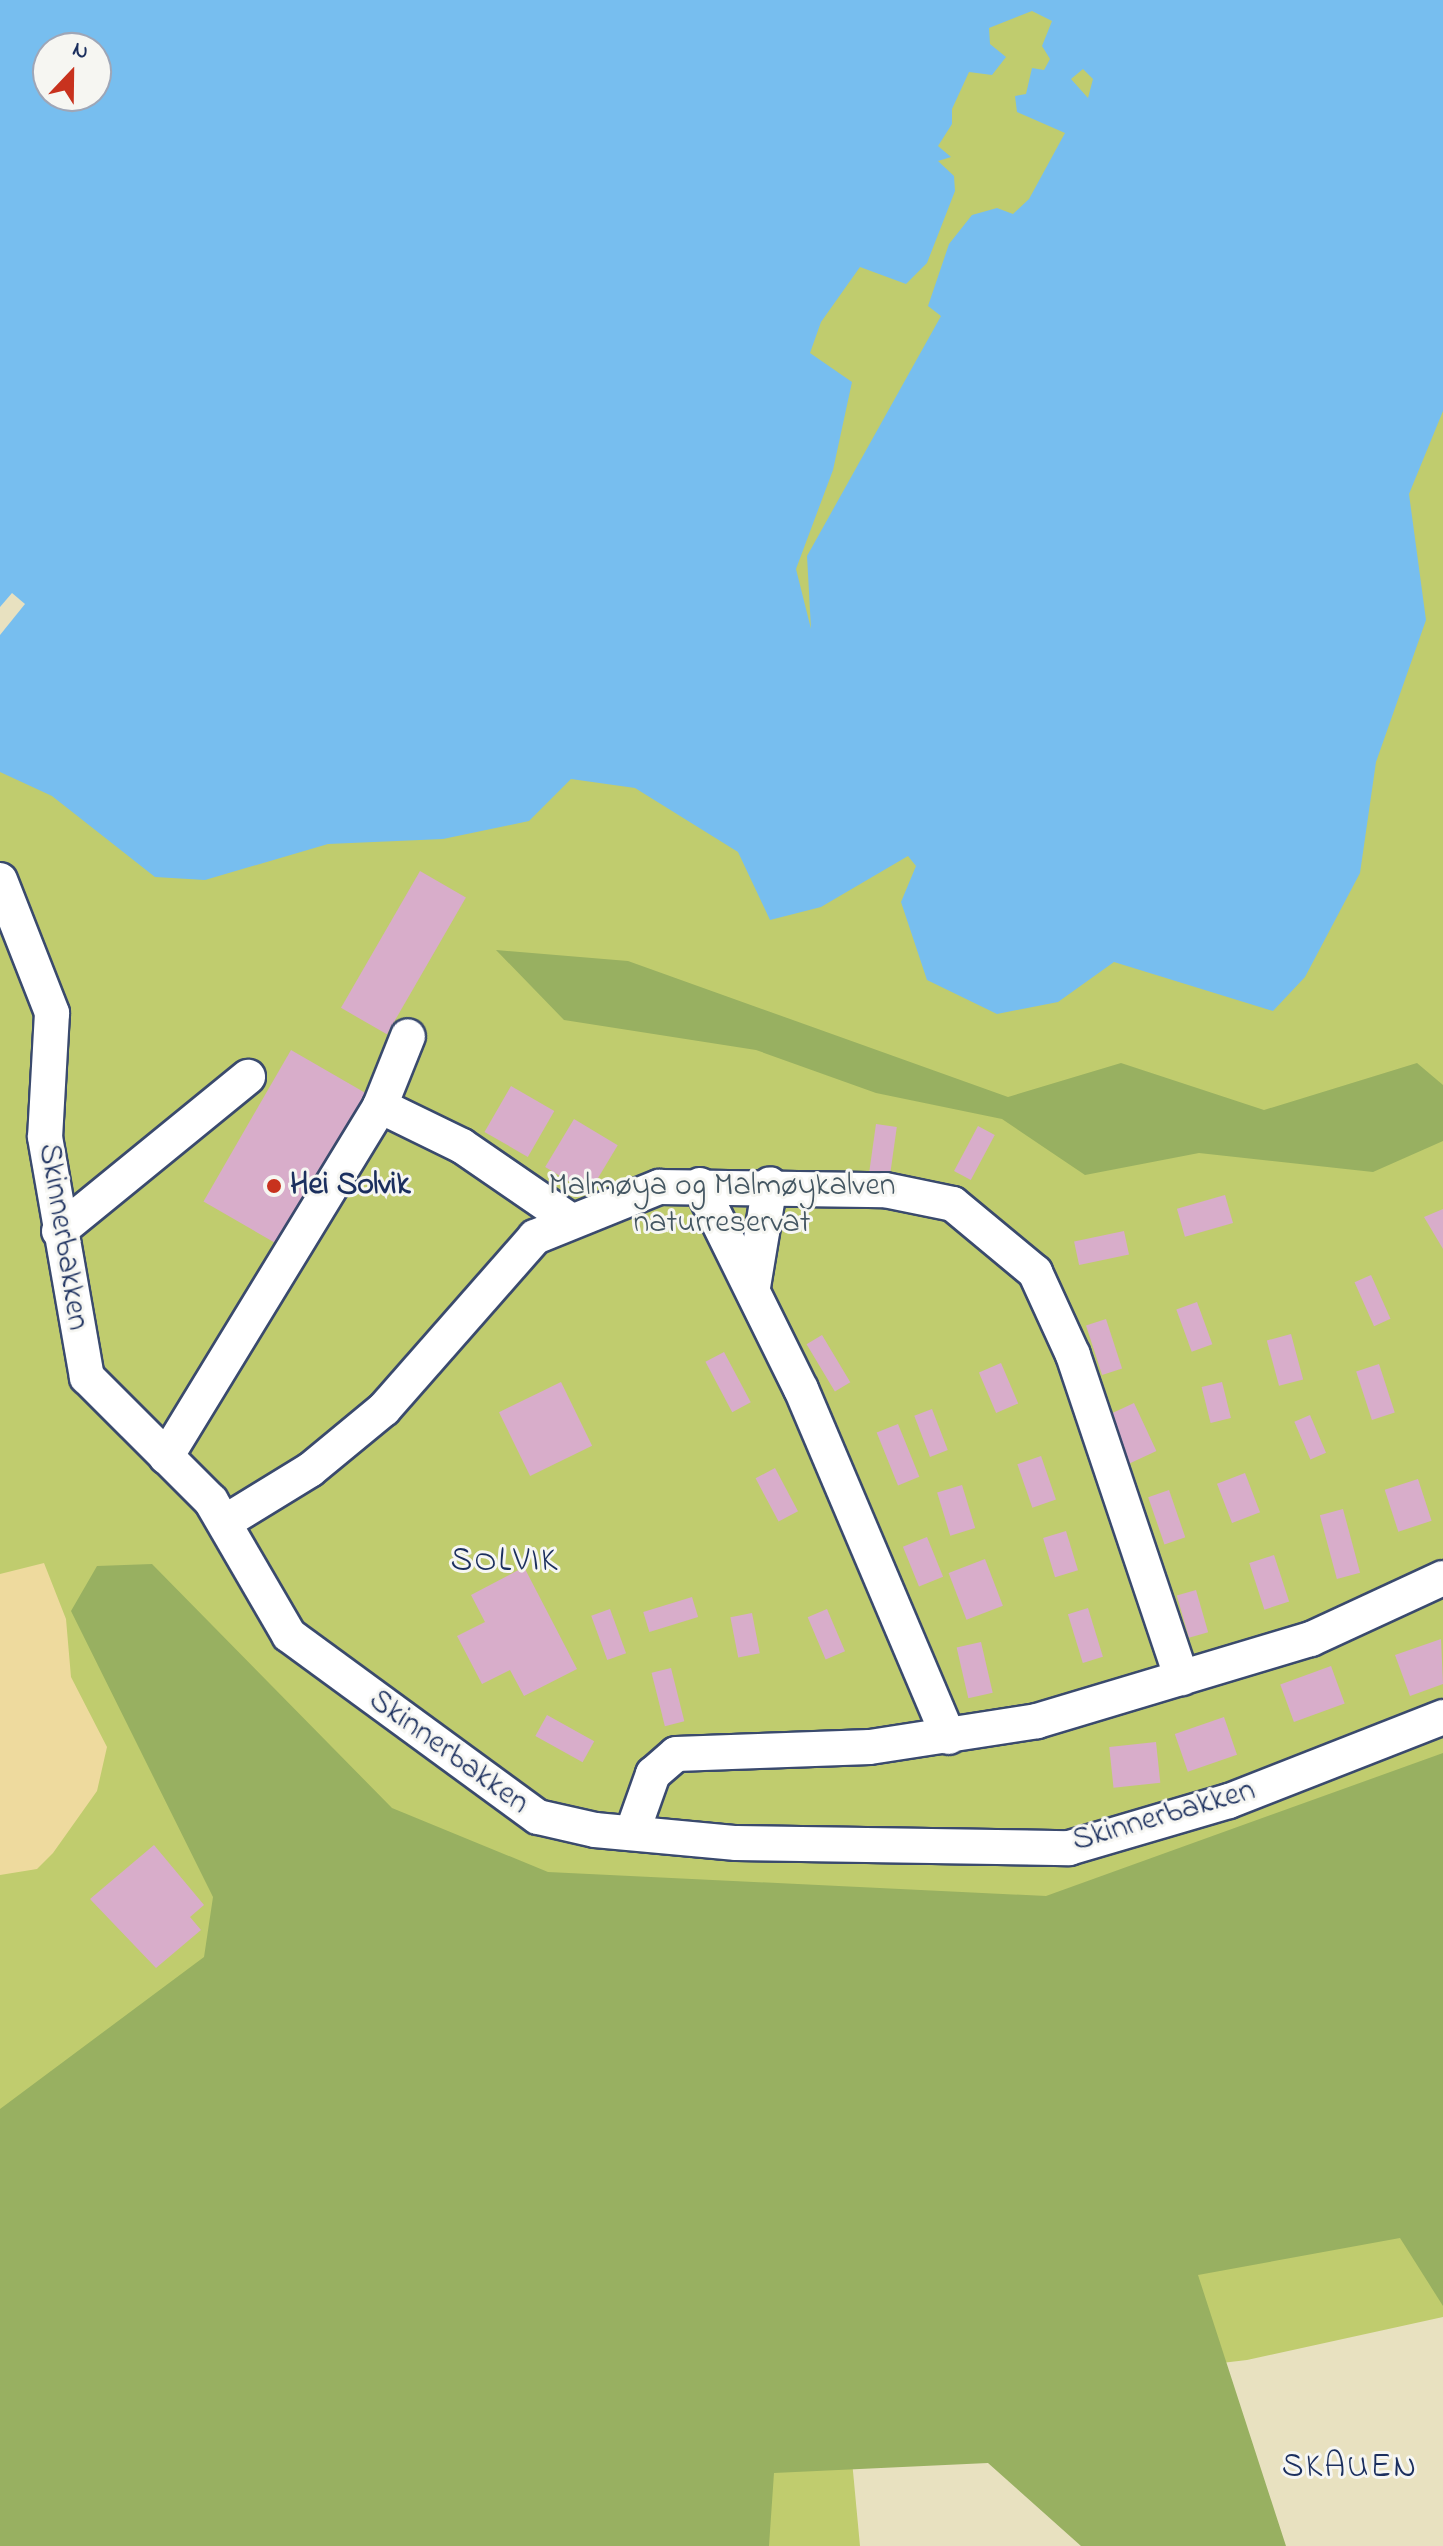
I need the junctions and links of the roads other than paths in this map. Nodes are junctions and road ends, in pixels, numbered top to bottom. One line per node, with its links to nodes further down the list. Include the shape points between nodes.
1 (0, 880): 8 (lane, Skinnerbakken, via 52,1013 45,1137)
2 (408, 1036): 4 (lane)
3 (248, 1077): 8 (lane)
4 (380, 1106): 7 (lane, via 462,1146); 10 (lane)
5 (770, 1184): 6 (lane); 9 (lane); 13 (lane, via 939,1200 1020,1253 1073,1355)
6 (700, 1185): 7 (lane, via 659,1187); 9 (lane)
7 (571, 1221): 11 (lane, via 535,1237 384,1409 310,1470)
8 (59, 1231): 10 (lane, Skinnerbakken, via 87,1377)
9 (753, 1287): 15 (lane)
10 (166, 1457): 11 (lane, Skinnerbakken)
11 (225, 1522): 16 (lane, Skinnerbakken, via 269,1610 328,1665 538,1817)
12 (1443, 1578): 13 (lane, via 1311,1639)
13 (1182, 1678): 15 (lane, via 1037,1721)
14 (1443, 1717): 16 (lane, Skinnerbakken, via 1229,1801 1069,1848 828,1848)
15 (949, 1737): 16 (lane, via 676,1754 653,1774)
16 (632, 1833)

